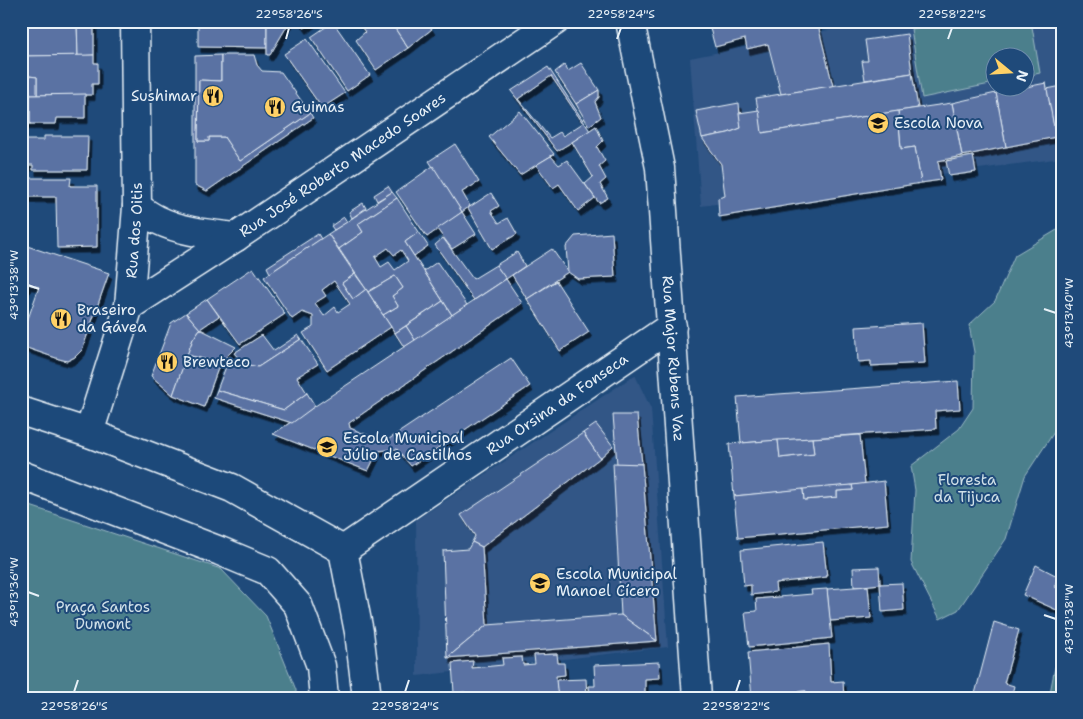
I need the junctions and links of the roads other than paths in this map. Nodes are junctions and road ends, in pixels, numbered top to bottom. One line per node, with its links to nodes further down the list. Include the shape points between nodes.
1 (135, 21): 4 (street, Rua dos Oitis)
2 (555, 21): 5 (street, Rua José Roberto Macedo Soares)
3 (630, 21): 7 (street, Rua Major Rubens Vaz, via 660,168)
4 (137, 207): 5 (street, via 169,225); 6 (street, Rua dos Oitis)
5 (236, 237): 6 (street, Rua José Roberto Macedo Soares)
6 (129, 306): 9 (street, Rua dos Oitis)
7 (672, 326): 11 (street, Rua Orsina da Fonseca); 14 (street, Rua Major Rubens Vaz)
8 (21, 411): 9 (street)
9 (89, 433): 11 (street, via 232,488)
10 (21, 475): 12 (street, via 268,571 298,605 321,666)
11 (343, 550): 13 (street, via 359,632)
12 (324, 698)
13 (367, 698)
14 (697, 698)

